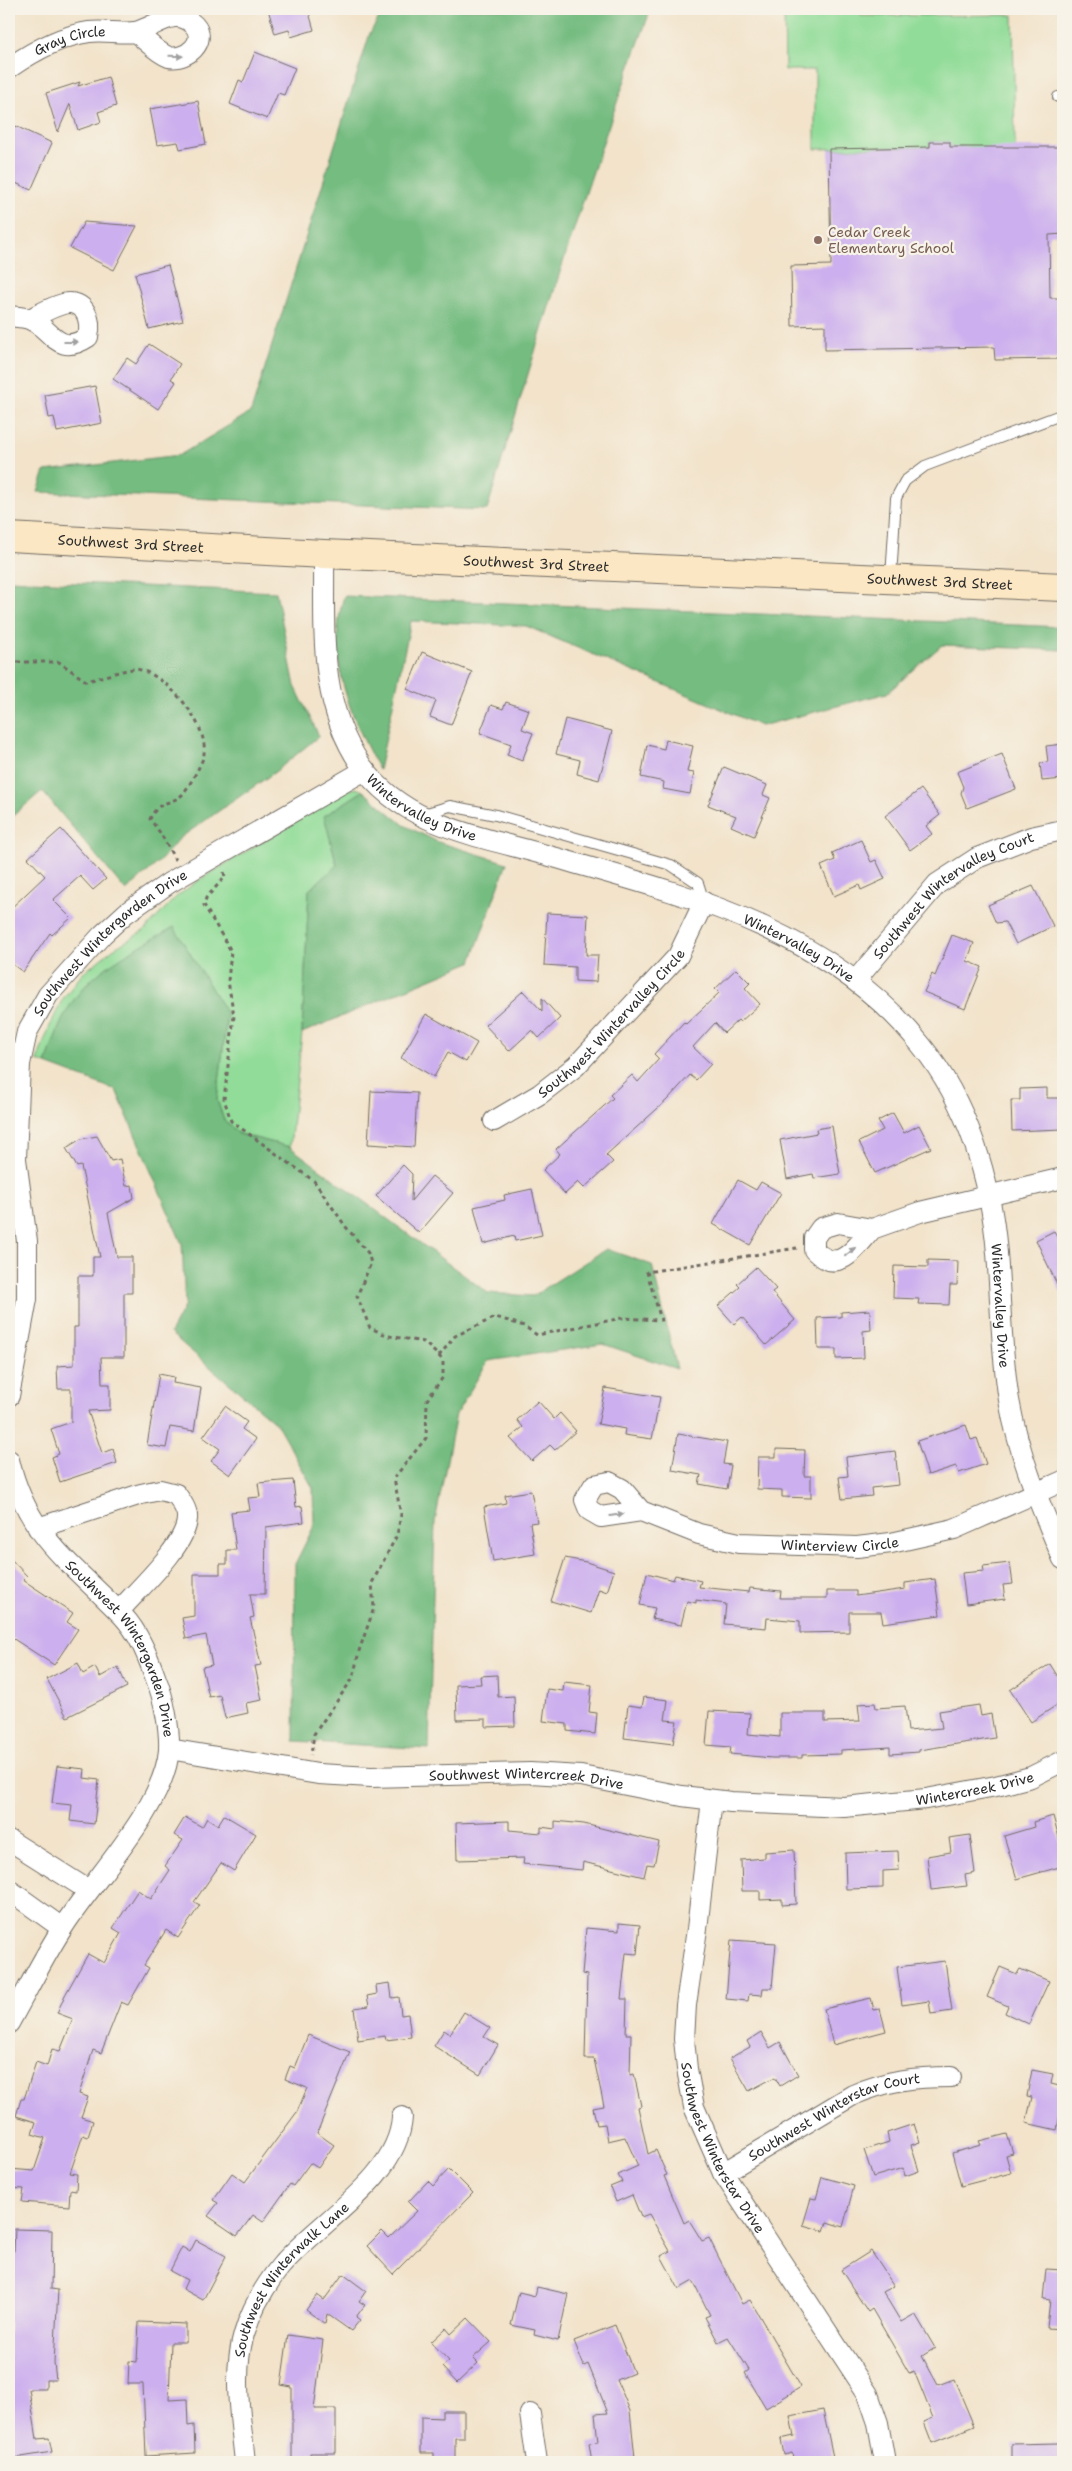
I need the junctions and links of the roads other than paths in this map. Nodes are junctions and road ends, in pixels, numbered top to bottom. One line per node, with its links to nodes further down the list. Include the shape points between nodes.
1 (135, 32): 2 (street, Gray Circle, via 88,32 36,49)
2 (9, 68)
3 (9, 316): 4 (street)
4 (30, 319)
5 (1063, 414): 8 (lane, via 924,466 905,481 896,498)
6 (9, 538): 7 (main road, Southwest 3rd Street)
7 (324, 554): 8 (main road, Southwest 3rd Street); 10 (street, Wintervalley Drive, via 324,660 330,692 342,728)
8 (891, 579): 9 (main road, Southwest 3rd Street)
9 (1063, 587)
10 (365, 770): 12 (street, Wintervalley Drive, via 404,807 447,828); 18 (street, Southwest Wintergarden Drive, via 169,883 126,913 48,995 27,1032 20,1064 16,1159 27,1241 27,1298)
11 (1063, 830): 13 (street, Southwest Wintervalley Court, via 1031,837 977,858 937,884)
12 (704, 902): 13 (street, Wintervalley Drive, via 812,950); 14 (street, Southwest Wintervalley Circle, via 678,956 576,1066 540,1094)
13 (856, 980): 16 (street, Wintervalley Drive, via 880,1000 922,1045 950,1088 972,1135)
14 (494, 1121)
15 (1063, 1178): 16 (street)
16 (988, 1196): 17 (street, via 920,1212); 21 (street, Wintervalley Drive, via 997,1249 1009,1400 1023,1460)
17 (872, 1229): 17 (street, one-way to 17, via 838,1224 821,1228 814,1238 814,1250 822,1259 837,1261 850,1254)
18 (9, 1396)
19 (9, 1460): 23 (street, Southwest Wintergarden Drive, via 14,1483 27,1513)
20 (1063, 1481): 21 (street, Winterview Circle)
21 (1035, 1494): 22 (street, Winterview Circle, via 954,1530 857,1547 739,1543 698,1534); 24 (street, Wintervalley Drive)
22 (641, 1512)
23 (38, 1528): 25 (street, Southwest Wintergarden Drive, via 70,1565); 25 (street, via 141,1494 160,1490 176,1494 184,1505 187,1518 178,1545)
24 (1063, 1560)
25 (118, 1611): 26 (street, Southwest Wintergarden Drive, via 128,1621 146,1653 163,1697)
26 (169, 1750): 28 (street, Southwest Wintercreek Drive, via 310,1772 371,1777 530,1773 581,1776); 32 (street, Southwest Wintergarden Drive, via 160,1783 136,1826)
27 (1063, 1761): 29 (street, Wintercreek Drive, via 1031,1777 996,1786)
28 (712, 1800): 29 (street, Southwest Wintercreek Drive, via 844,1807); 37 (street, Southwest Winterstar Drive, via 684,2039 694,2107)
29 (885, 1803)
30 (9, 1840): 32 (street)
31 (9, 1890): 33 (street)
32 (88, 1890): 33 (street, Southwest Wintergarden Drive)
33 (62, 1928): 34 (street, Southwest Wintergarden Drive)
34 (9, 2023)
35 (951, 2077): 37 (street, Southwest Winterstar Court, via 894,2080 873,2086)
36 (402, 2117): 39 (street, Southwest Winterwalk Lane, via 391,2152 370,2182 281,2266 255,2304 239,2358)
37 (723, 2173): 41 (street, Southwest Winterstar Drive, via 868,2394 878,2423)
38 (530, 2414): 40 (street)
39 (245, 2462)
40 (538, 2462)
41 (885, 2462)

